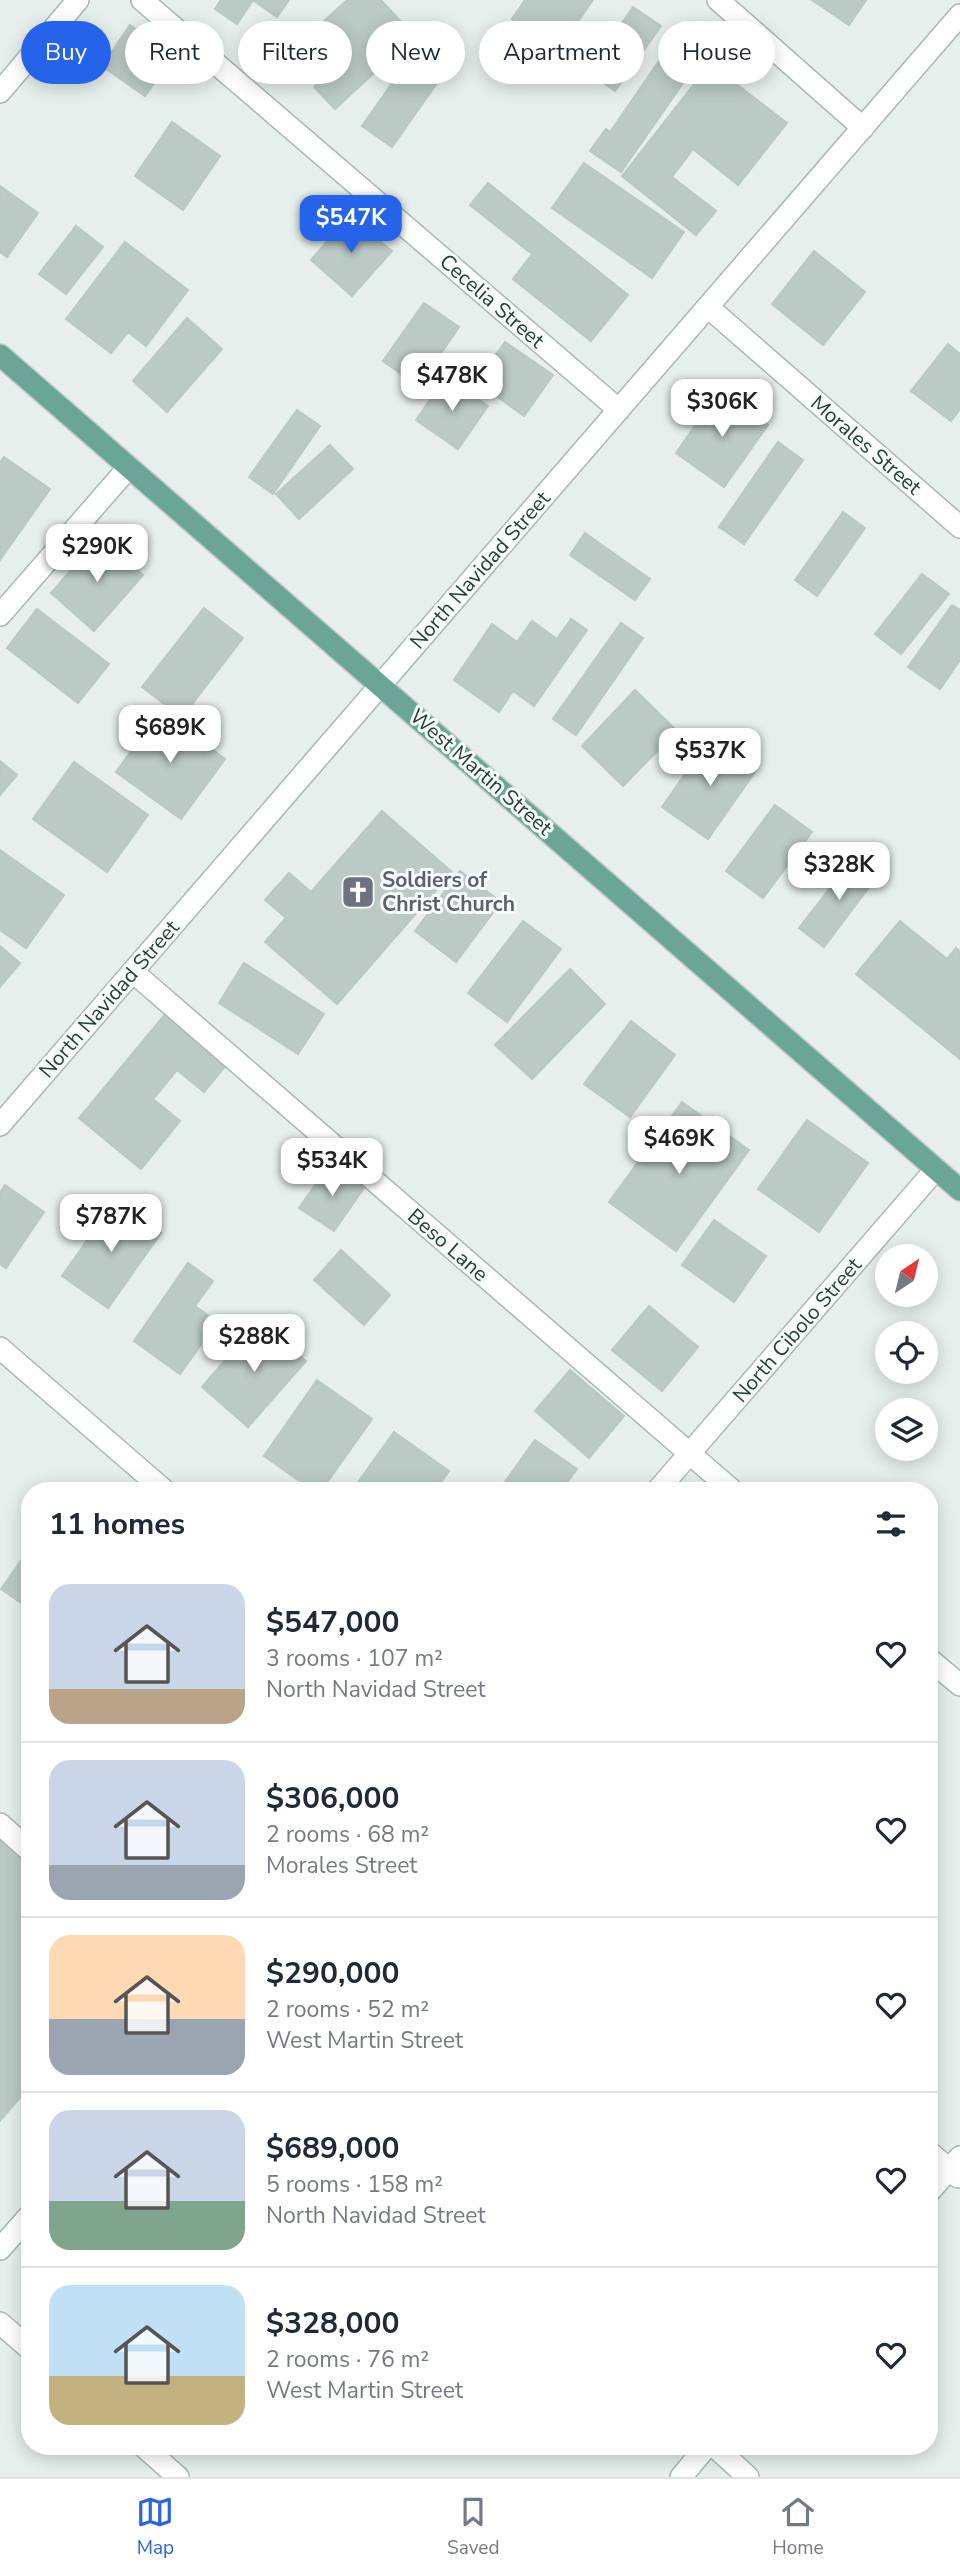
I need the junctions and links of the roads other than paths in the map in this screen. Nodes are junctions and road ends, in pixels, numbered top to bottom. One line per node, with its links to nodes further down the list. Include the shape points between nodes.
1 (78, 0): 5 (street)
2 (142, 0): 9 (street, Cecelia Street)
3 (718, 0): 6 (street)
4 (960, 15): 6 (street, North Navidad Street)
5 (0, 92)
6 (863, 128): 7 (street, North Navidad Street)
7 (708, 307): 9 (street, North Navidad Street); 11 (street, Morales Street)
8 (0, 355): 10 (main road, West Martin Street)
9 (619, 410): 13 (street, North Navidad Street)
10 (129, 467): 12 (street); 13 (main road, West Martin Street)
11 (960, 527)
12 (0, 615)
13 (381, 685): 14 (street, North Navidad Street); 16 (main road, West Martin Street)
14 (133, 972): 15 (street, North Navidad Street); 19 (street, Beso Lane)
15 (0, 1125)
16 (936, 1169): 17 (main road, West Martin Street); 19 (street, North Cibolo Street)
17 (960, 1190)
18 (0, 1348): 20 (street)
19 (689, 1454): 21 (street, North Cibolo Street); 22 (street, Beso Lane)
20 (155, 1482)
21 (665, 1482)
22 (722, 1482)
23 (938, 1667): 24 (street)
24 (960, 1685)
25 (0, 1824): 26 (street)
26 (21, 1843)
27 (938, 2157): 28 (street)
28 (956, 2168): 29 (street)
29 (938, 2184)
30 (21, 2225): 31 (street)
31 (0, 2249)
32 (0, 2323): 33 (street)
33 (21, 2341)
34 (153, 2455): 37 (street)
35 (700, 2455): 38 (street)
36 (724, 2455): 39 (street)
37 (178, 2477)
38 (681, 2477)
39 (748, 2477)

